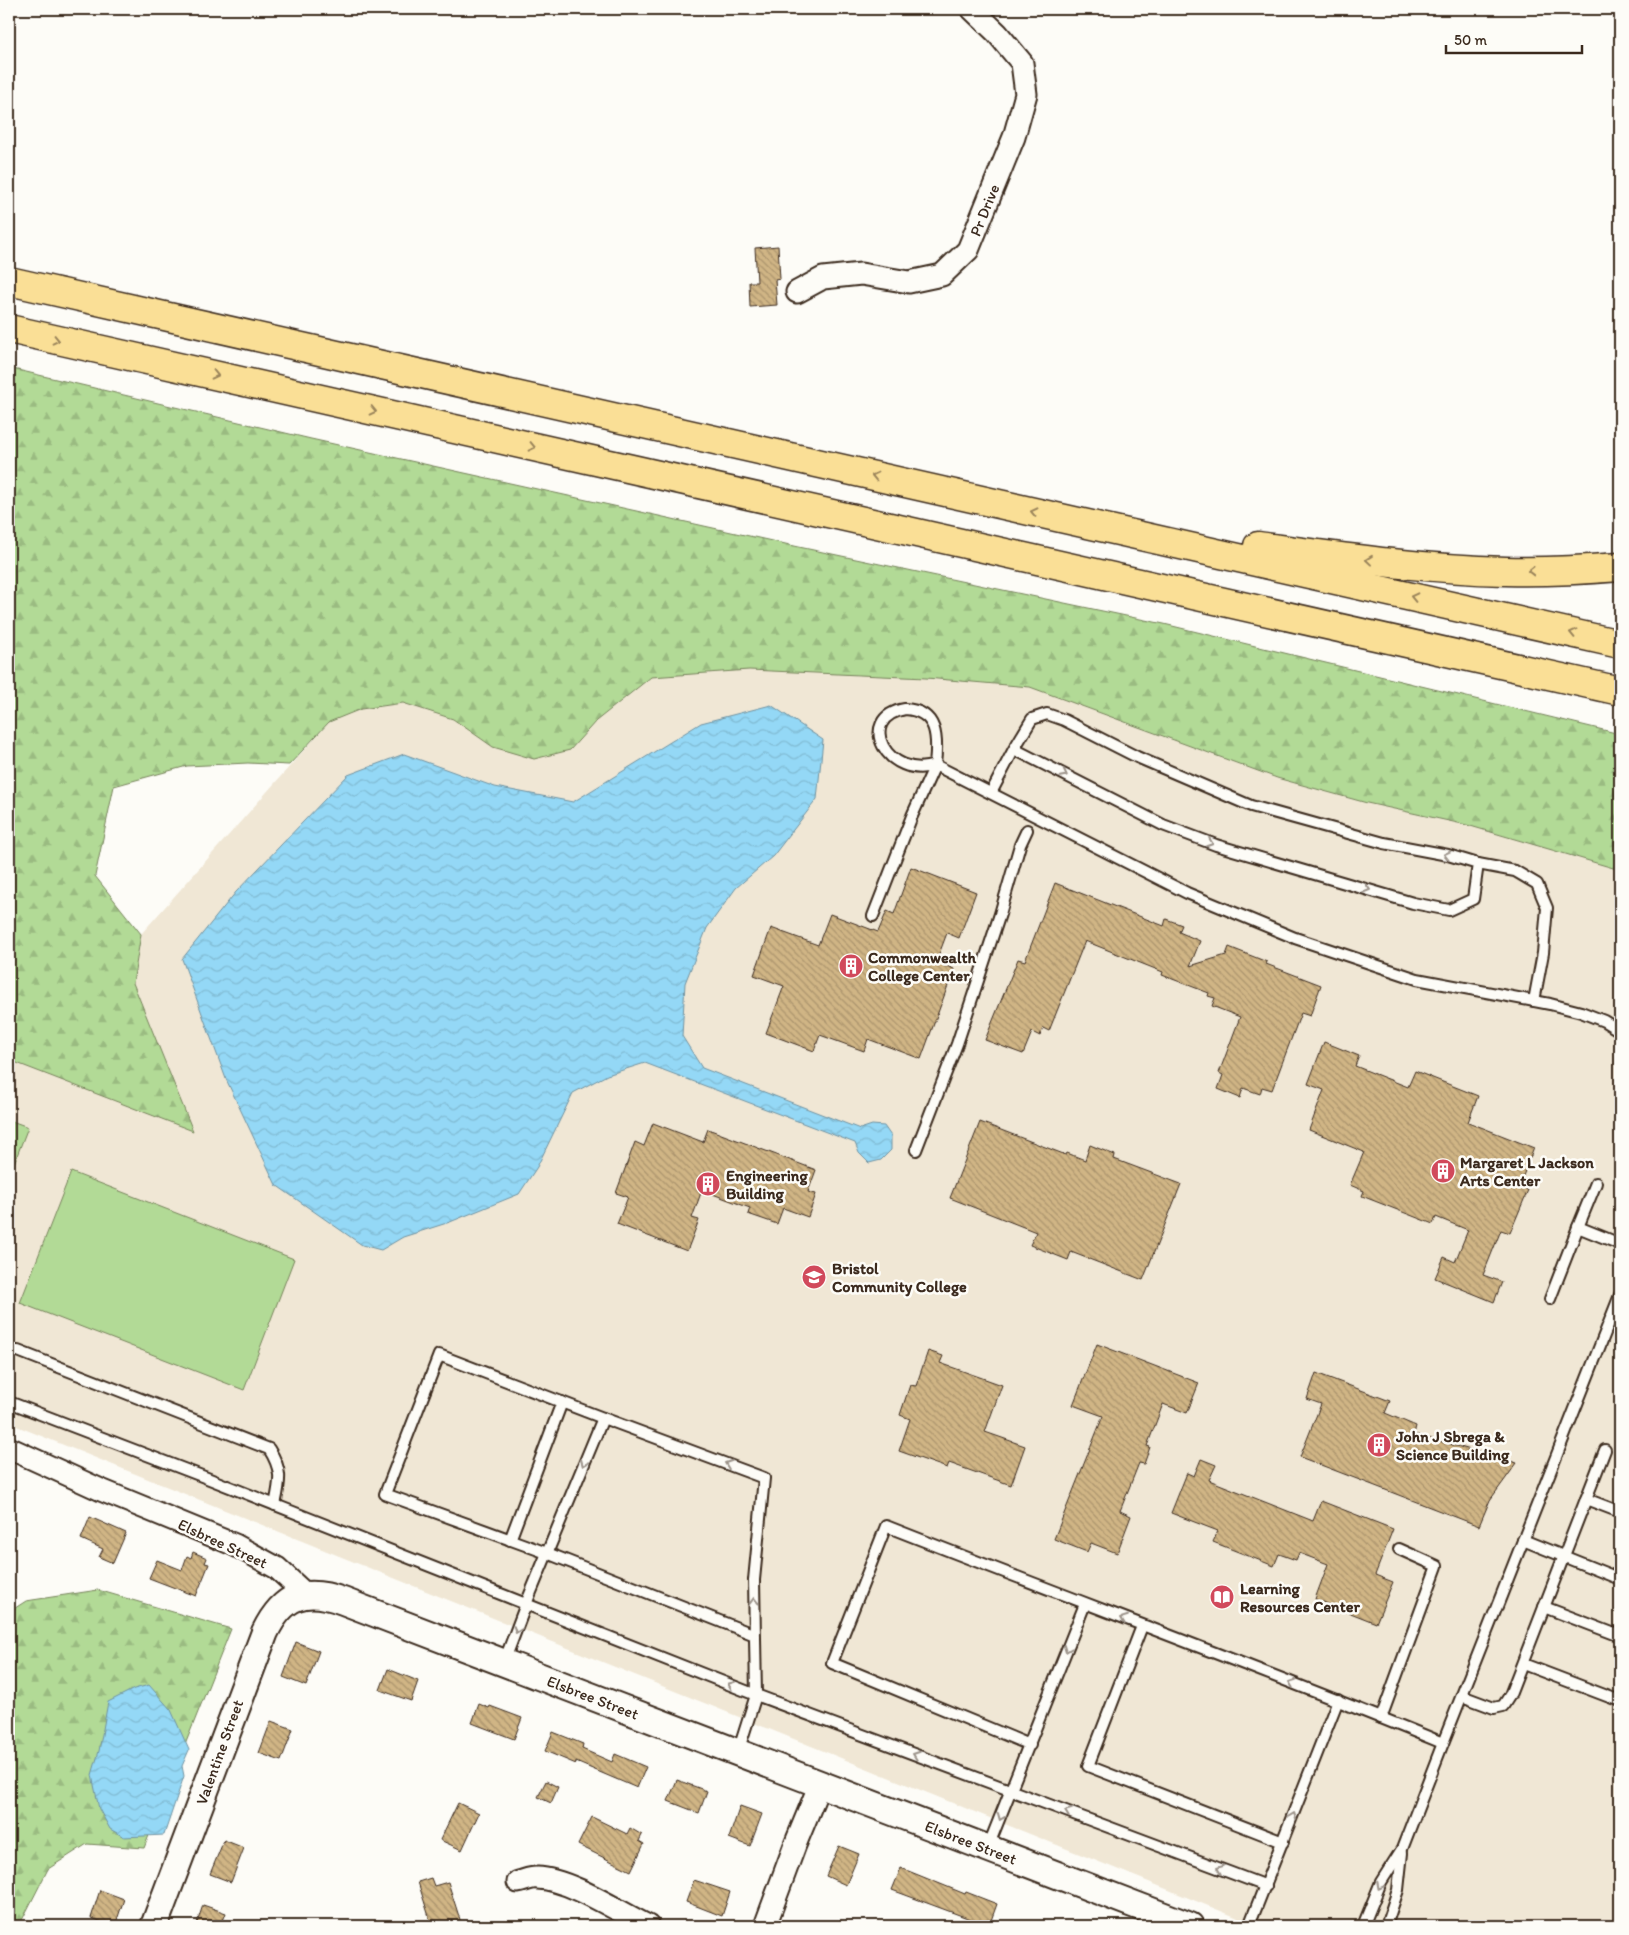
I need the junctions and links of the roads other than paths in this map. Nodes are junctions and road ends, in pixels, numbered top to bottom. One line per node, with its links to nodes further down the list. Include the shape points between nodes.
1 (972, 9): 3 (street, Pr Drive, via 1022,63 1026,94 1014,137 968,250 942,275 909,282 861,274 824,278)
2 (9, 281): 5 (highway, one-way to 2)
3 (797, 292)
4 (9, 329): 8 (highway, one-way to 8)
5 (1060, 518): 6 (highway, one-way to 5, via 1516,571 1438,567 1241,544); 7 (highway, one-way to 5)
6 (1620, 567)
7 (1620, 644)
8 (1620, 691)
9 (1017, 750): 11 (lane); 13 (lane, one-way to 9, via 1384,843 1251,806 1047,714 1032,719); 13 (lane, one-way to 13, via 1162,825 1216,845 1413,903 1449,910 1473,899)
10 (935, 764): 10 (lane, via 928,767 911,765 887,754 880,736 888,714 913,710 931,721 937,745); 11 (lane); 14 (lane)
11 (991, 793): 15 (lane, via 1187,893 1295,938 1417,979)
12 (1027, 830): 17 (lane, via 957,1044)
13 (1478, 864): 15 (lane, via 1515,871 1537,884 1547,908)
14 (873, 916)
15 (1534, 1001): 16 (lane, via 1582,1012)
16 (1620, 1031)
17 (916, 1150)
18 (1596, 1183): 19 (lane)
19 (1578, 1227): 20 (lane); 22 (lane)
20 (1620, 1244)
21 (1620, 1294): 33 (lane)
22 (1550, 1299)
23 (9, 1351): 30 (lane, via 18,1351 269,1449 278,1462 280,1482)
24 (9, 1402): 30 (lane)
25 (562, 1402): 26 (lane); 32 (lane); 32 (lane, via 439,1354 385,1494)
26 (603, 1418): 35 (lane, one-way to 35); 43 (lane, one-way to 26, via 754,1580 764,1478)
27 (9, 1448): 38 (street, Elsbree Street, via 243,1549 276,1568)
28 (1604, 1450): 29 (lane)
29 (1586, 1499): 31 (lane); 36 (lane)
30 (274, 1505): 39 (lane)
31 (1620, 1512)
32 (510, 1540): 35 (lane)
33 (1523, 1540): 36 (lane); 48 (lane)
34 (1399, 1549): 51 (lane, via 1437,1566)
35 (547, 1553): 39 (lane); 43 (lane)
36 (1563, 1558): 37 (lane); 41 (lane)
37 (1620, 1579)
38 (305, 1594): 45 (street, Elsbree Street, via 338,1599); 62 (street, Valentine Street, via 281,1608 265,1632)
39 (526, 1604): 45 (lane, one-way to 45); 47 (lane, one-way to 39)
40 (1085, 1604): 42 (lane, one-way to 40); 53 (lane, one-way to 53); 53 (lane, via 886,1526 876,1549 832,1663)
41 (1544, 1607): 44 (lane); 46 (lane)
42 (1142, 1626): 49 (lane, one-way to 42); 57 (lane, via 1088,1766)
43 (755, 1635): 47 (lane)
44 (1620, 1636)
45 (504, 1662): 54 (street, Elsbree Street)
46 (1523, 1664): 48 (lane, via 1503,1706 1494,1708); 50 (lane)
47 (756, 1695): 54 (lane); 56 (lane, one-way to 47)
48 (1462, 1696): 52 (lane)
49 (1338, 1700): 51 (lane); 57 (lane, one-way to 49)
50 (1620, 1701)
51 (1381, 1718): 52 (lane)
52 (1443, 1743): 59 (lane)
53 (1030, 1745): 56 (lane)
54 (738, 1752): 55 (street, Elsbree Street)
55 (820, 1784): 58 (street, Elsbree Street); 64 (street)
56 (1012, 1790): 58 (lane, one-way to 58); 61 (lane, one-way to 56)
57 (1283, 1842): 61 (lane)
58 (988, 1849): 65 (street, Elsbree Street)
59 (1402, 1849): 67 (lane, one-way to 67, via 1381,1882); 68 (lane, via 1398,1890)
60 (518, 1882): 63 (street, via 537,1878 557,1882)
61 (1266, 1886): 66 (lane)
62 (154, 1926)
63 (648, 1926)
64 (765, 1926)
65 (1190, 1926)
66 (1249, 1926)
67 (1363, 1926)
68 (1386, 1926)

